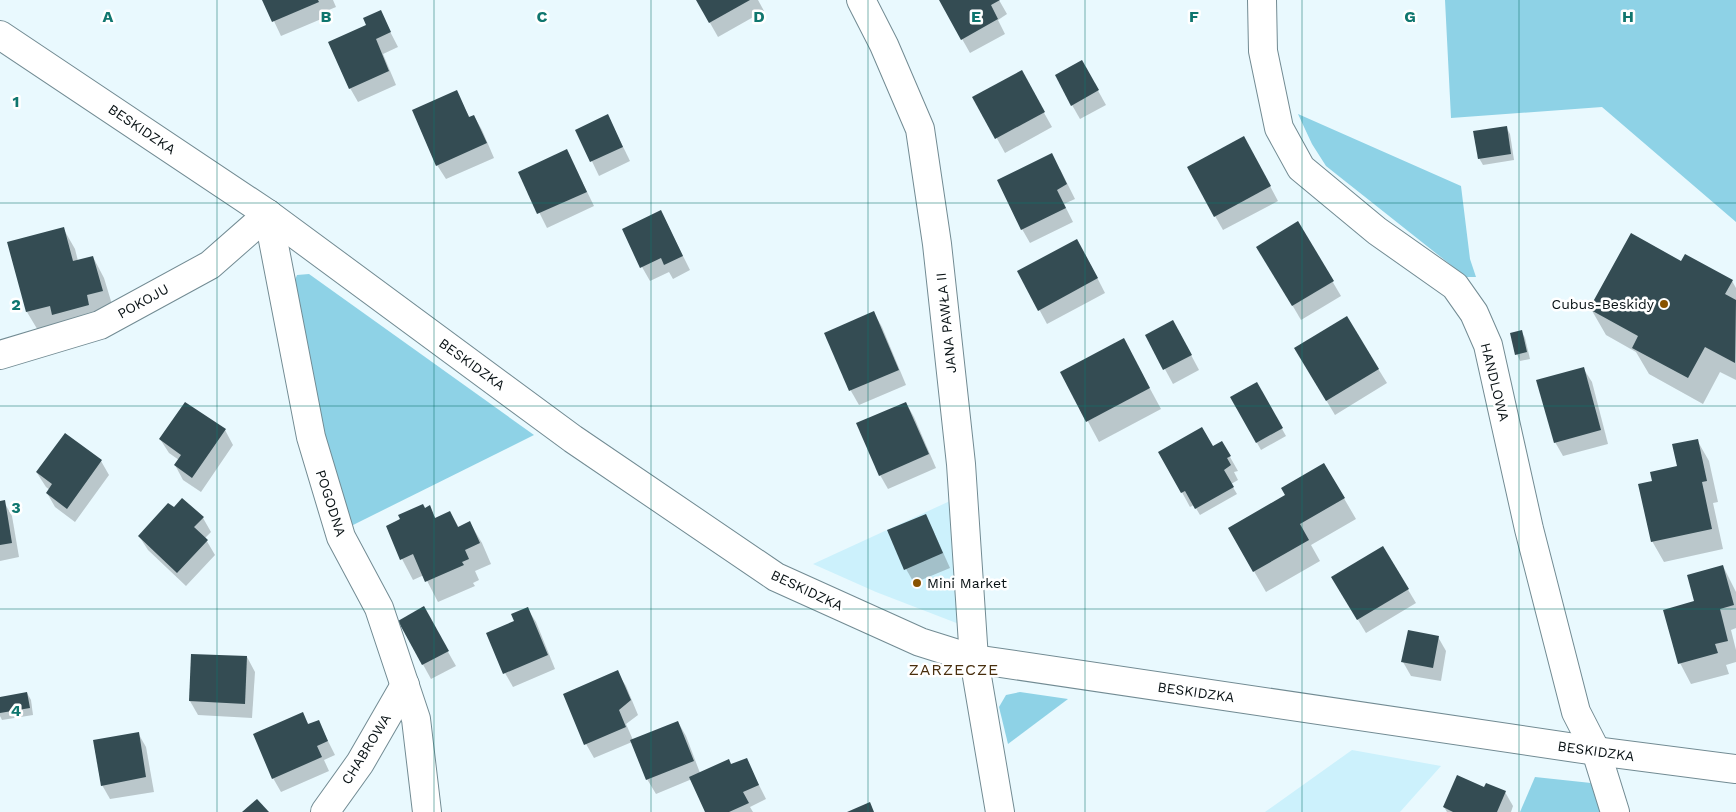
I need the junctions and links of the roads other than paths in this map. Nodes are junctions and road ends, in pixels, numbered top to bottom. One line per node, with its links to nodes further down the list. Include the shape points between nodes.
1 (861, 0): 6 (street, JANA PAWŁA II, via 920,129 937,244 961,464)
2 (1262, 0): 8 (street, HANDLOWA, via 1263,51 1279,128 1301,168 1377,231 1455,286 1474,313 1488,345 1529,529 1576,712)
3 (0, 35): 4 (street, BESKIDZKA)
4 (268, 214): 5 (street, POKOJU, via 210,265 100,325); 6 (street, BESKIDZKA, via 573,439 776,577 920,642); 7 (street, POGODNA, via 311,437 341,537 379,608)
5 (0, 355)
6 (974, 659): 8 (street, BESKIDZKA); 12 (street, JANA PAWŁA II)
7 (405, 685): 10 (street, CHABROWA, via 360,763); 11 (street, POGODNA, via 416,719)
8 (1596, 752): 9 (street, BESKIDZKA); 13 (street, HANDLOWA)
9 (1736, 769)
10 (325, 812)
11 (427, 812)
12 (1000, 812)
13 (1615, 812)

